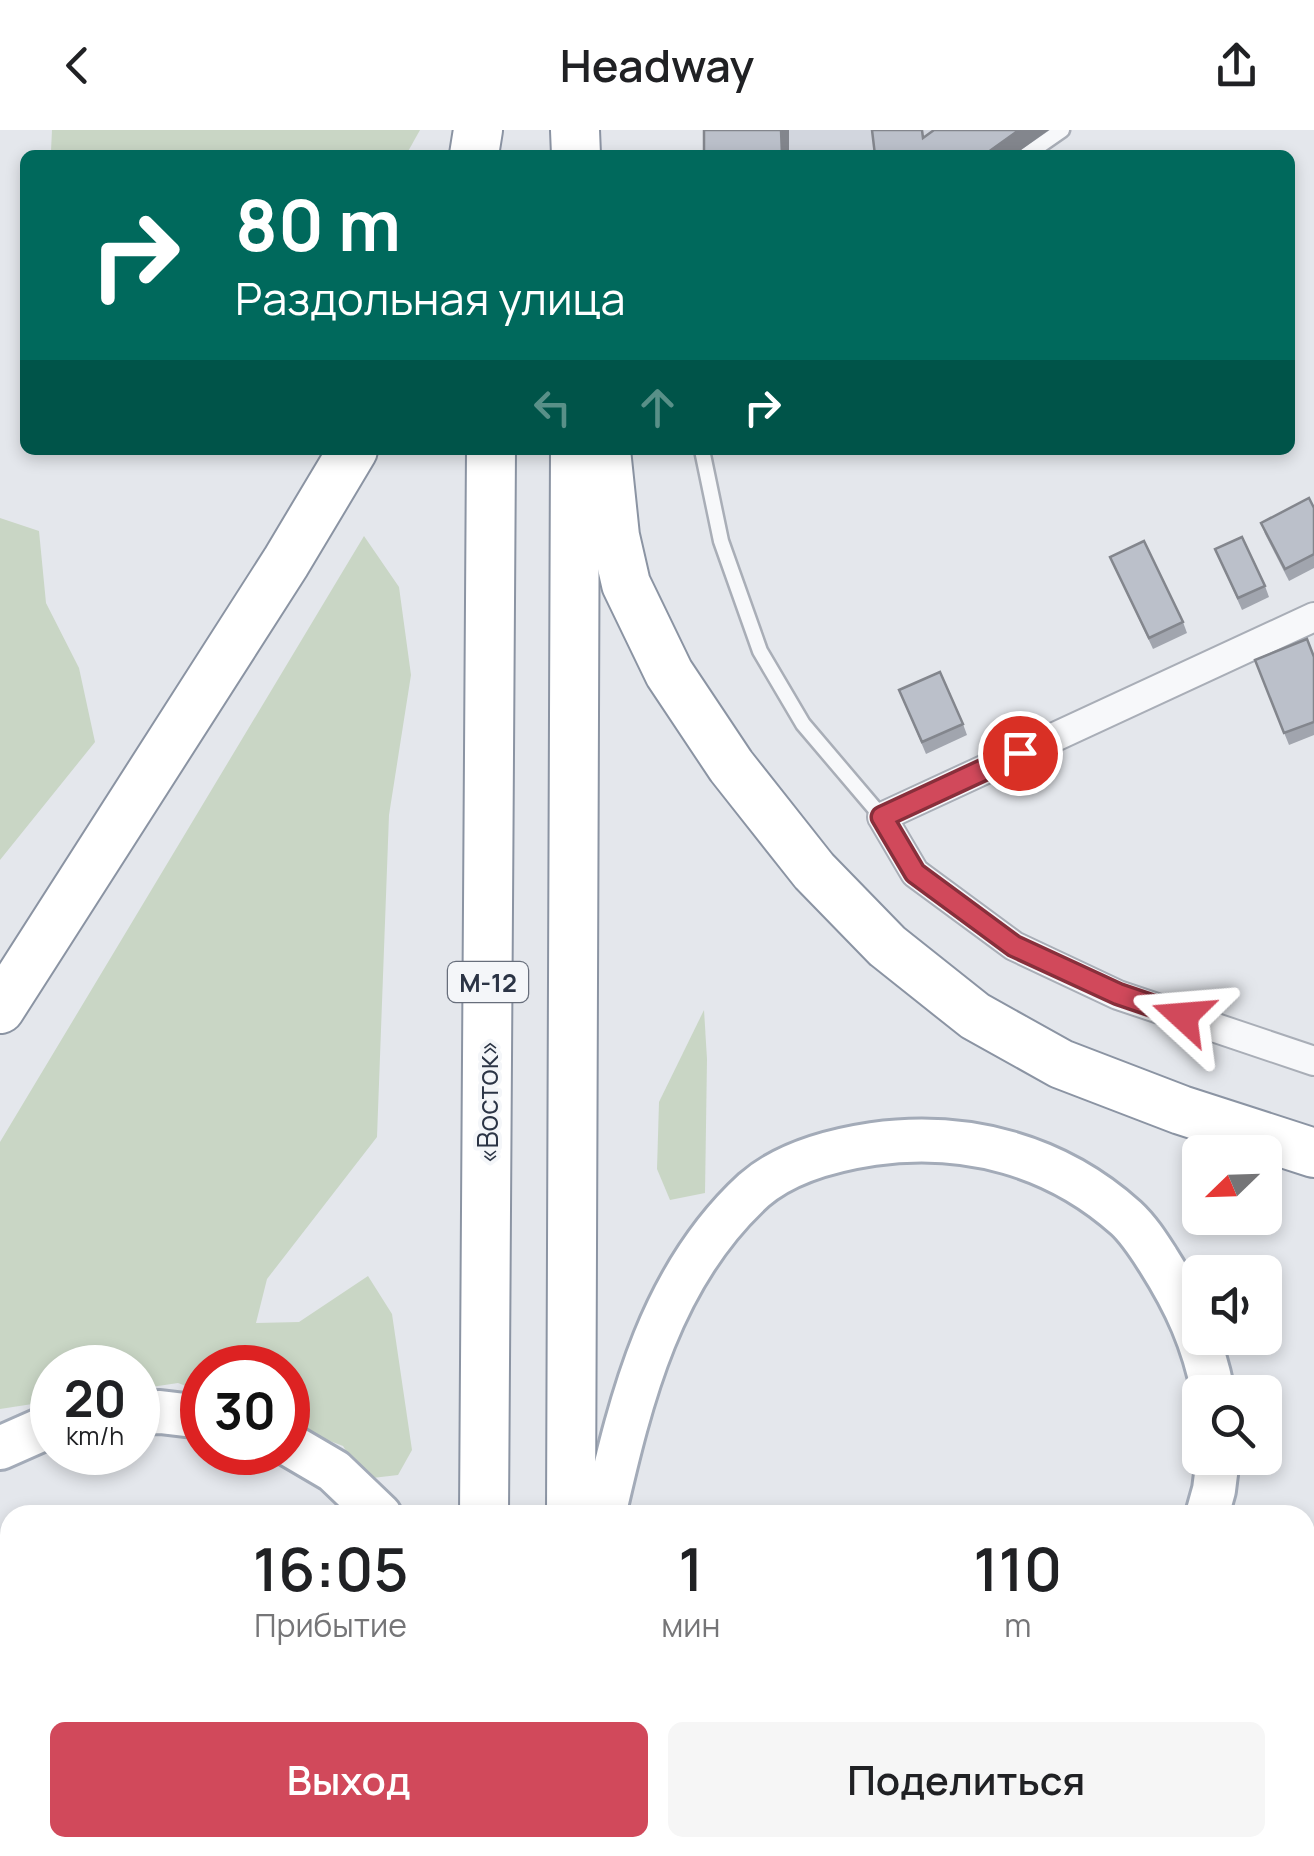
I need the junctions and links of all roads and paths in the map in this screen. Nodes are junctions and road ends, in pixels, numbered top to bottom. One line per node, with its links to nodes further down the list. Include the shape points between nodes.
1 (1062, 130): 2 (lane)
2 (1033, 150)
3 (349, 455): 10 (highway)
4 (491, 455): 19 (highway, «Восток» / М-12)
5 (575, 455): 20 (highway)
6 (607, 455): 12 (highway, via 626,584 669,673 790,841 886,946 976,1016 1062,1064)
7 (703, 455): 9 (lane, via 721,541 760,651 803,724)
8 (1314, 617): 9 (street)
9 (882, 817): 11 (street, via 915,873 1014,946 1118,994)
10 (0, 1010)
11 (1314, 1061)
12 (1314, 1153)
13 (1209, 1375): 21 (main road, via 1200,1337 1146,1242 1127,1219 1053,1167 942,1140 863,1145 789,1167 757,1187 698,1253 650,1346)
14 (30, 1435): 15 (main road)
15 (0, 1448)
16 (310, 1457): 18 (main road)
17 (1216, 1475): 22 (main road)
18 (370, 1505)
19 (484, 1505)
20 (571, 1505)
21 (606, 1505)
22 (1210, 1505)

